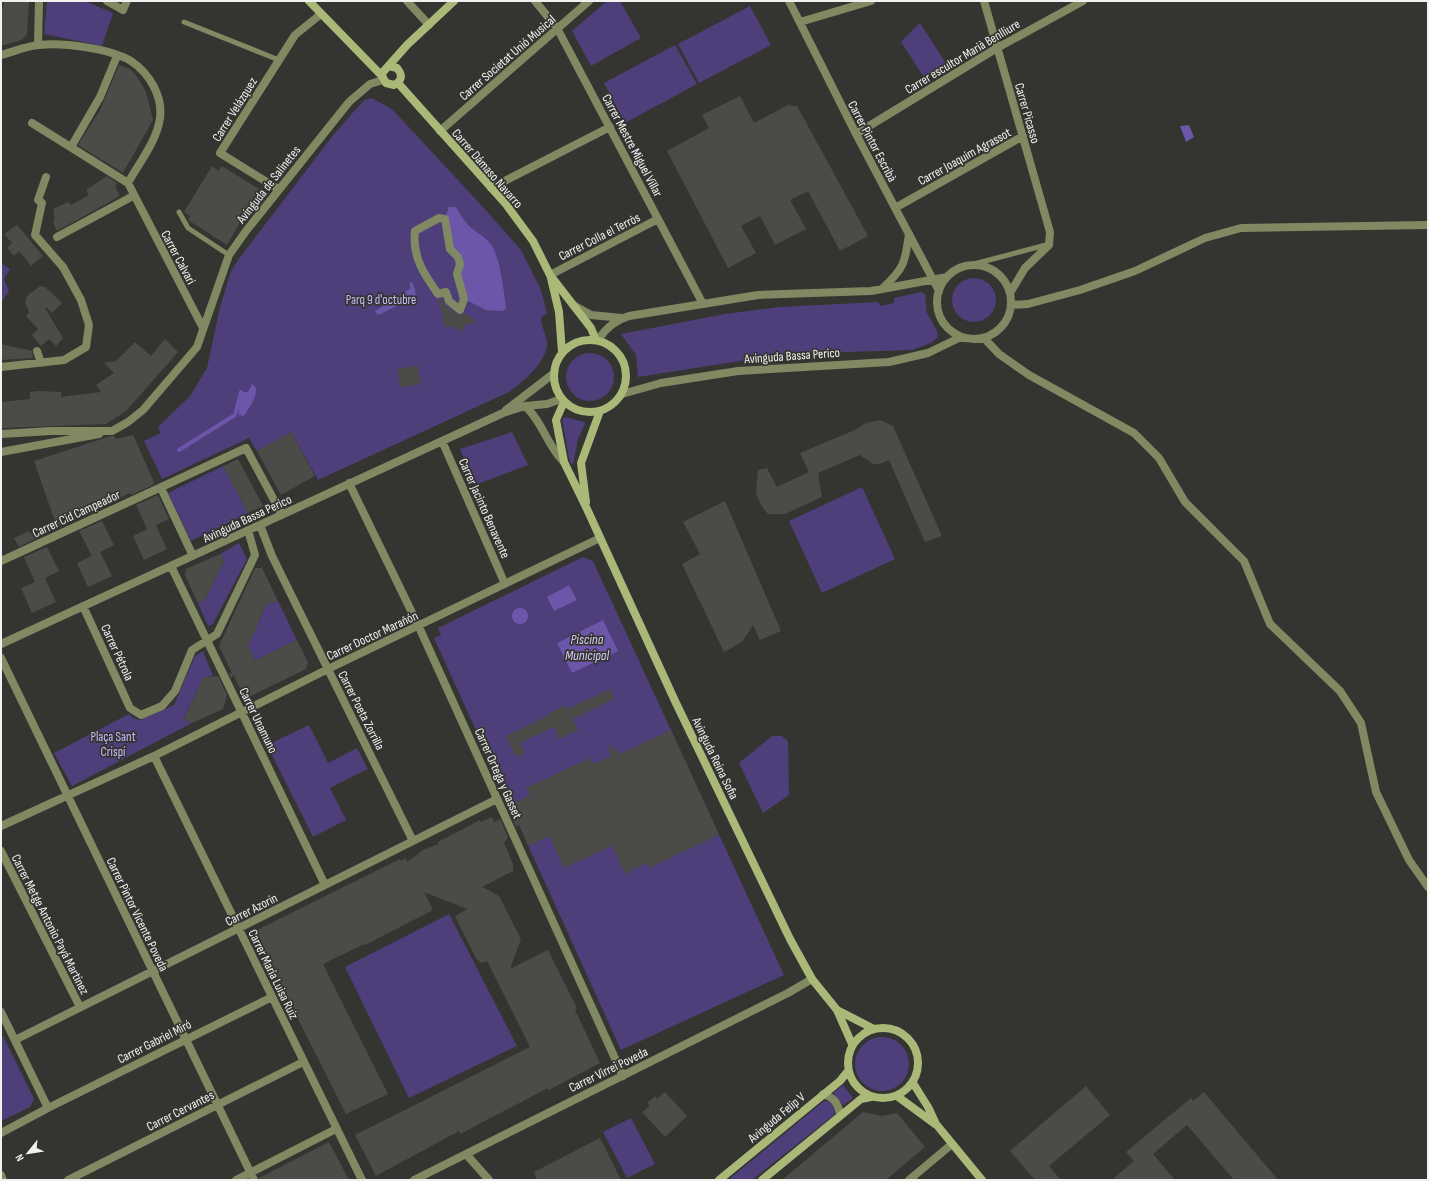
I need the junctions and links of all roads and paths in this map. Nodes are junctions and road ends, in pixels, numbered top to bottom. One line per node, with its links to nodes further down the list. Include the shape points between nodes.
1 (39, 1): 18 (street)
2 (107, 1): 3 (street, via 123,10)
3 (127, 1)
4 (309, 1): 13 (street)
5 (407, 1): 16 (street)
6 (454, 1): 16 (street)
7 (535, 1): 17 (street, Carrer Mestre Miguel Villar)
8 (589, 1): 17 (street, Carrer Societat Unió Musical)
9 (789, 1): 15 (street, Carrer Pintor Escribà)
10 (871, 1): 15 (street)
11 (984, 1): 19 (street, Carrer Picasso)
12 (1083, 1): 19 (street, Carrer escultor Marià Benlliure)
13 (321, 14): 22 (street, Carrer Velázquez, via 295,35); 24 (street)
14 (184, 22): 22 (lane)
15 (800, 22): 29 (street, Carrer Pintor Escribà)
16 (429, 25): 23 (street)
17 (557, 28): 27 (street, Carrer Mestre Miguel Villar); 28 (street, Carrer Societat Unió Musical)
18 (38, 44): 20 (street); 21 (street, via 81,47)
19 (997, 48): 29 (street, Carrer escultor Marià Benlliure); 30 (street, Carrer Picasso)
20 (1, 55)
21 (117, 56): 31 (street, via 100,97); 33 (street, via 131,61 148,76 158,94 160,117 154,137)
22 (279, 60): 35 (street, Carrer Velázquez, via 220,153)
23 (389, 66): 24 (street, via 383,72); 25 (street, via 394,66 400,71)
24 (382, 78): 25 (street, via 390,85); 35 (street, Avinguda de Salinetes, via 370,84 349,102)
25 (398, 83): 28 (street, Carrer Dámaso Navarro)
26 (32, 123): 31 (street)
27 (610, 127): 34 (street); 39 (street, Carrer Mestre Miguel Villar)
28 (440, 131): 34 (street, Carrer Dámaso Navarro)
29 (856, 134): 37 (street, Carrer Pintor Escribà)
30 (1023, 136): 37 (street, Carrer Joaquim Agrassot); 43 (street, Carrer Picasso, via 1050,232)
31 (70, 146): 33 (street)
32 (46, 177): 63 (street, via 38,200 42,203 35,235 63,267 81,300 89,325 86,346 64,360)
33 (128, 183): 36 (street, Carrer Calvari)
34 (491, 188): 46 (street, Carrer Dámaso Navarro, via 533,241)
35 (278, 189): 44 (street, Avinguda de Salinetes)
36 (133, 196): 42 (street); 57 (street, Carrer Calvari)
37 (895, 208): 41 (street, Carrer Pintor Escribà)
38 (179, 212): 44 (lane, via 188,228)
39 (658, 219): 46 (street, Carrer Colla el Terròs); 53 (street, Carrer Mestre Miguel Villar)
40 (1428, 225): 54 (street, via 1241,228 1205,238 1135,271 1087,288 1028,304)
41 (909, 234): 48 (street, Carrer Pintor Escribà); 49 (street, via 906,261 898,274)
42 (57, 237)
43 (1049, 245): 45 (lane); 51 (street, via 1025,268)
44 (229, 255): 57 (street, Avinguda de Salinetes)
45 (970, 265): 47 (street, via 957,269); 51 (street, via 983,266 995,272 1004,281)
46 (550, 275): 52 (street, Carrer Dámaso Navarro); 62 (street, Carrer Dámaso Navarro, via 559,312)
47 (947, 277): 48 (street); 50 (street)
48 (933, 280): 49 (street); 50 (street, Carrer Pintor Escribà)
49 (882, 289): 53 (street, via 758,295)
50 (939, 291): 58 (street, via 937,305 941,318 949,330)
51 (1010, 293): 54 (street)
52 (571, 304): 56 (street, via 590,315); 60 (street, Carrer Dámaso Navarro, via 591,328)
53 (704, 304): 56 (street)
54 (1011, 305): 59 (street, via 1006,319 997,331)
55 (460, 310): 55 (street, via 464,299 458,274 460,264 458,257 450,249 445,219 439,218 415,231 415,255 438,294 446,292 449,301)
56 (622, 318): 60 (street, via 604,331)
57 (203, 328): 71 (street, via 197,347 143,410)
58 (961, 337): 59 (street); 66 (street, Avinguda Bassa Perico, via 928,353 889,362 738,371 661,383)
59 (984, 338): 103 (street, via 999,354 1030,375 1134,433 1159,458 1185,502 1244,561 1270,624 1340,691 1361,723 1376,792 1409,860)
60 (597, 340): 62 (street, via 581,340 567,346); 66 (street, via 617,351 623,361 626,383)
61 (37, 351): 63 (street)
62 (562, 352): 65 (street, via 555,362)
63 (41, 363): 64 (street)
64 (1, 367)
65 (553, 374): 67 (street, via 555,388); 70 (street, Avinguda Bassa Perico)
66 (622, 394): 69 (street, via 612,405)
67 (563, 401): 68 (street, Avinguda Bassa Perico); 69 (street, via 581,411); 75 (street, Avinguda Reina Sofia, via 556,420)
68 (525, 406): 70 (street, Avinguda Bassa Perico); 75 (street, Avinguda Reina Sofia, via 535,415 557,455)
69 (600, 411): 78 (street, Avinguda Reina Sofia, via 581,463)
70 (503, 413): 73 (street, Avinguda Bassa Perico)
71 (112, 431): 72 (street); 74 (street)
72 (1, 434)
73 (442, 441): 76 (street, Avinguda Bassa Perico); 88 (street, Carrer Jacinto Benavente)
74 (1, 452)
75 (564, 462): 78 (street, Avinguda Reina Sofia)
76 (350, 483): 79 (street, Avinguda Bassa Perico); 90 (street, Carrer Ortega y Gasset)
77 (161, 488): 79 (street, Carrer Cid Campeador, via 246,448); 83 (street); 86 (street, Carrer Cid Campeador)
78 (587, 508): 82 (street, Avinguda Reina Sofia)
79 (282, 515): 80 (street, Avinguda Bassa Perico)
80 (260, 525): 81 (street, Avinguda Bassa Perico); 85 (street, Carrer Poeta Zorrilla)
81 (248, 530): 83 (street, Avinguda Bassa Perico); 84 (street)
82 (600, 538): 88 (street, Carrer Doctor Marañón); 106 (street, Avinguda Reina Sofia, via 678,708)
83 (193, 556): 87 (street, Avinguda Bassa Perico)
84 (255, 556): 85 (street); 91 (street, via 217,634)
85 (272, 556): 94 (street, Carrer Poeta Zorrilla)
86 (1, 561)
87 (171, 566): 89 (street, Avinguda Bassa Perico); 91 (street, Carrer Unamuno)
88 (505, 584): 90 (street, Carrer Doctor Marañón)
89 (83, 606): 91 (street, Carrer Pétrola, via 130,708 141,715 162,706 175,691 192,650); 92 (street, Avinguda Bassa Perico)
90 (420, 627): 94 (street, Carrer Doctor Marañón); 98 (street, Carrer Ortega y Gasset)
91 (207, 641): 95 (street, Carrer Unamuno)
92 (1, 644)
93 (1, 658): 97 (street, Carrer Pintor Vicente Poveda)
94 (328, 669): 95 (street, Carrer Doctor Marañón); 100 (street, Carrer Poeta Zorrilla)
95 (242, 713): 96 (street, Carrer Doctor Marañón); 102 (street, Carrer Unamuno)
96 (154, 756): 97 (street); 104 (street, Carrer María Luisa Ruiz)
97 (68, 796): 99 (street); 105 (street, Carrer Pintor Vicente Poveda)
98 (497, 799): 100 (street, Carrer Azorín); 117 (street, Carrer Ortega y Gasset)
99 (1, 826)
100 (414, 841): 102 (street, Carrer Azorín)
101 (1, 851): 108 (street, Carrer Metge Antonio Payá Martínez)
102 (326, 884): 104 (street, Carrer Azorín)
103 (1428, 888)
104 (238, 928): 105 (street, Carrer Azorín); 107 (street, Carrer María Luisa Ruiz)
105 (152, 971): 108 (street, Carrer Azorín); 112 (street, Carrer Pintor Vicente Poveda)
106 (812, 979): 109 (street, Avinguda Reina Sofia); 117 (street, Carrer Virrei Poveda)
107 (272, 997): 112 (street, Carrer Gabriel Miró); 115 (street, Carrer María Luisa Ruiz)
108 (80, 1007): 113 (street, Carrer Azorín)
109 (838, 1010): 111 (street, Avinguda Reina Sofia); 114 (street, Avinguda Reina Sofia)
110 (1, 1012): 113 (street)
111 (874, 1029): 114 (street, via 858,1037); 118 (street, via 895,1030 912,1042 917,1055 918,1070)
112 (186, 1039): 122 (street, Carrer Pintor Vicente Poveda); 123 (street, Carrer Gabriel Miró)
113 (15, 1040): 123 (street)
114 (852, 1044): 116 (street, via 848,1057)
115 (303, 1062): 122 (street, Carrer Cervantes); 126 (street, Carrer María Luisa Ruiz)
116 (848, 1071): 119 (street, Avinguda Felip V, via 840,1081); 121 (street, via 853,1082)
117 (623, 1076): 129 (street, Carrer Virrei Poveda)
118 (913, 1083): 120 (street); 125 (street)
119 (822, 1094): 124 (street, via 832,1097 839,1105); 138 (street, Avinguda Felip V)
120 (898, 1096): 121 (street, via 885,1099); 125 (street)
121 (871, 1097): 124 (street, via 861,1099)
122 (218, 1105): 131 (street, Carrer Pintor Vicente Poveda); 133 (street, Carrer Cervantes)
123 (48, 1108): 127 (street, Carrer Gabriel Miró)
124 (840, 1115): 139 (street)
125 (936, 1124): 128 (street)
126 (336, 1129): 131 (street); 135 (street, Carrer María Luisa Ruiz)
127 (1, 1133)
128 (952, 1144): 140 (street); 141 (street)
129 (466, 1154): 136 (street, Carrer Virrei Poveda); 137 (street)
130 (1, 1175): 132 (street)
131 (252, 1176): 134 (street)
132 (4, 1180)
133 (68, 1180)
134 (236, 1180)
135 (362, 1180)
136 (414, 1180)
137 (489, 1180)
138 (719, 1180)
139 (762, 1180)
140 (909, 1180)
141 (982, 1180)

